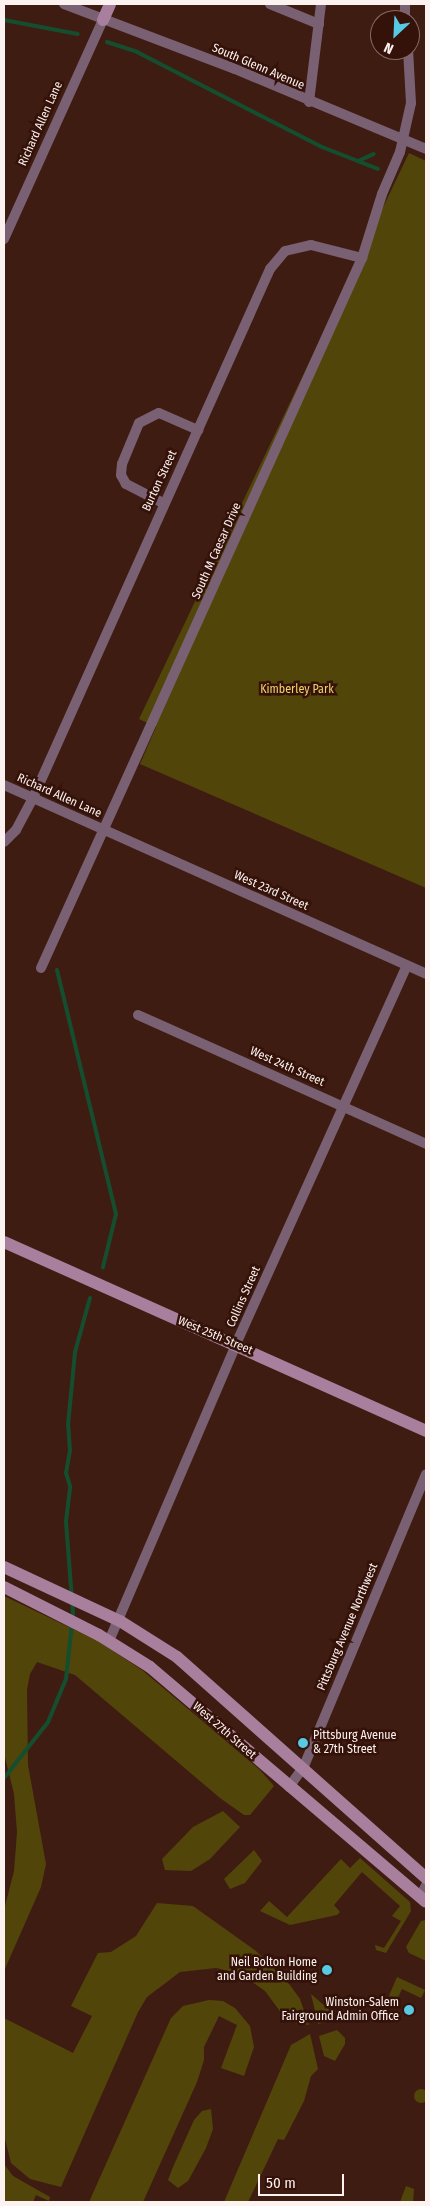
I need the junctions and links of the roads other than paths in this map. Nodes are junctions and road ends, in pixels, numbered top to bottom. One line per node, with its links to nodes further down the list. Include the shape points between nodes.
1 (64, 4): 5 (street, South Glenn Avenue)
2 (110, 4): 5 (street)
3 (270, 4): 6 (street)
4 (322, 4): 6 (street)
5 (103, 20): 8 (street, South Glenn Avenue, via 235,69); 11 (street, Richard Allen Lane)
6 (319, 24): 8 (street)
7 (409, 60): 9 (street, South M Caesar Drive, via 412,97)
8 (309, 102): 9 (street, South Glenn Avenue)
9 (402, 139): 10 (street, South Glenn Avenue); 12 (street, South M Caesar Drive)
10 (426, 149)
11 (4, 239)
12 (362, 258): 13 (street, Burton Street, via 311,245 285,251 270,269); 17 (street, South M Caesar Drive)
13 (198, 430): 14 (street, Burton Street); 14 (street, via 159,413 139,423 122,464 121,475 126,484)
14 (163, 503): 16 (street, Burton Street)
15 (4, 785): 16 (street, Richard Allen Lane)
16 (33, 798): 17 (street, Richard Allen Lane); 18 (street, Burton Street, via 16,830)
17 (105, 830): 19 (street, West 23rd Street); 20 (street, South M Caesar Drive)
18 (4, 842)
19 (407, 966): 21 (street, West 23rd Street); 23 (street, Collins Street)
20 (42, 968)
21 (426, 974)
22 (138, 1015): 23 (street, West 24th Street)
23 (344, 1106): 24 (street, West 24th Street); 26 (street, Collins Street)
24 (426, 1144)
25 (4, 1242): 26 (street, West 25th Street, via 166,1316)
26 (236, 1344): 27 (street, West 25th Street); 31 (street, Collins Street)
27 (426, 1431)
28 (426, 1475): 33 (street, Pittsburg Avenue Northwest)
29 (4, 1567): 31 (street, West 27th Street)
30 (4, 1587): 32 (street, West 27th Street)
31 (120, 1621): 32 (street, Collins Street); 33 (street, West 27th Street, via 178,1657)
32 (109, 1642): 34 (street, West 27th Street, via 150,1667)
33 (304, 1766): 34 (street, Pittsburg Avenue Northwest); 35 (street, West 27th Street)
34 (289, 1787): 37 (street, West 27th Street)
35 (426, 1878)
36 (426, 1885): 37 (street)
37 (423, 1900)

